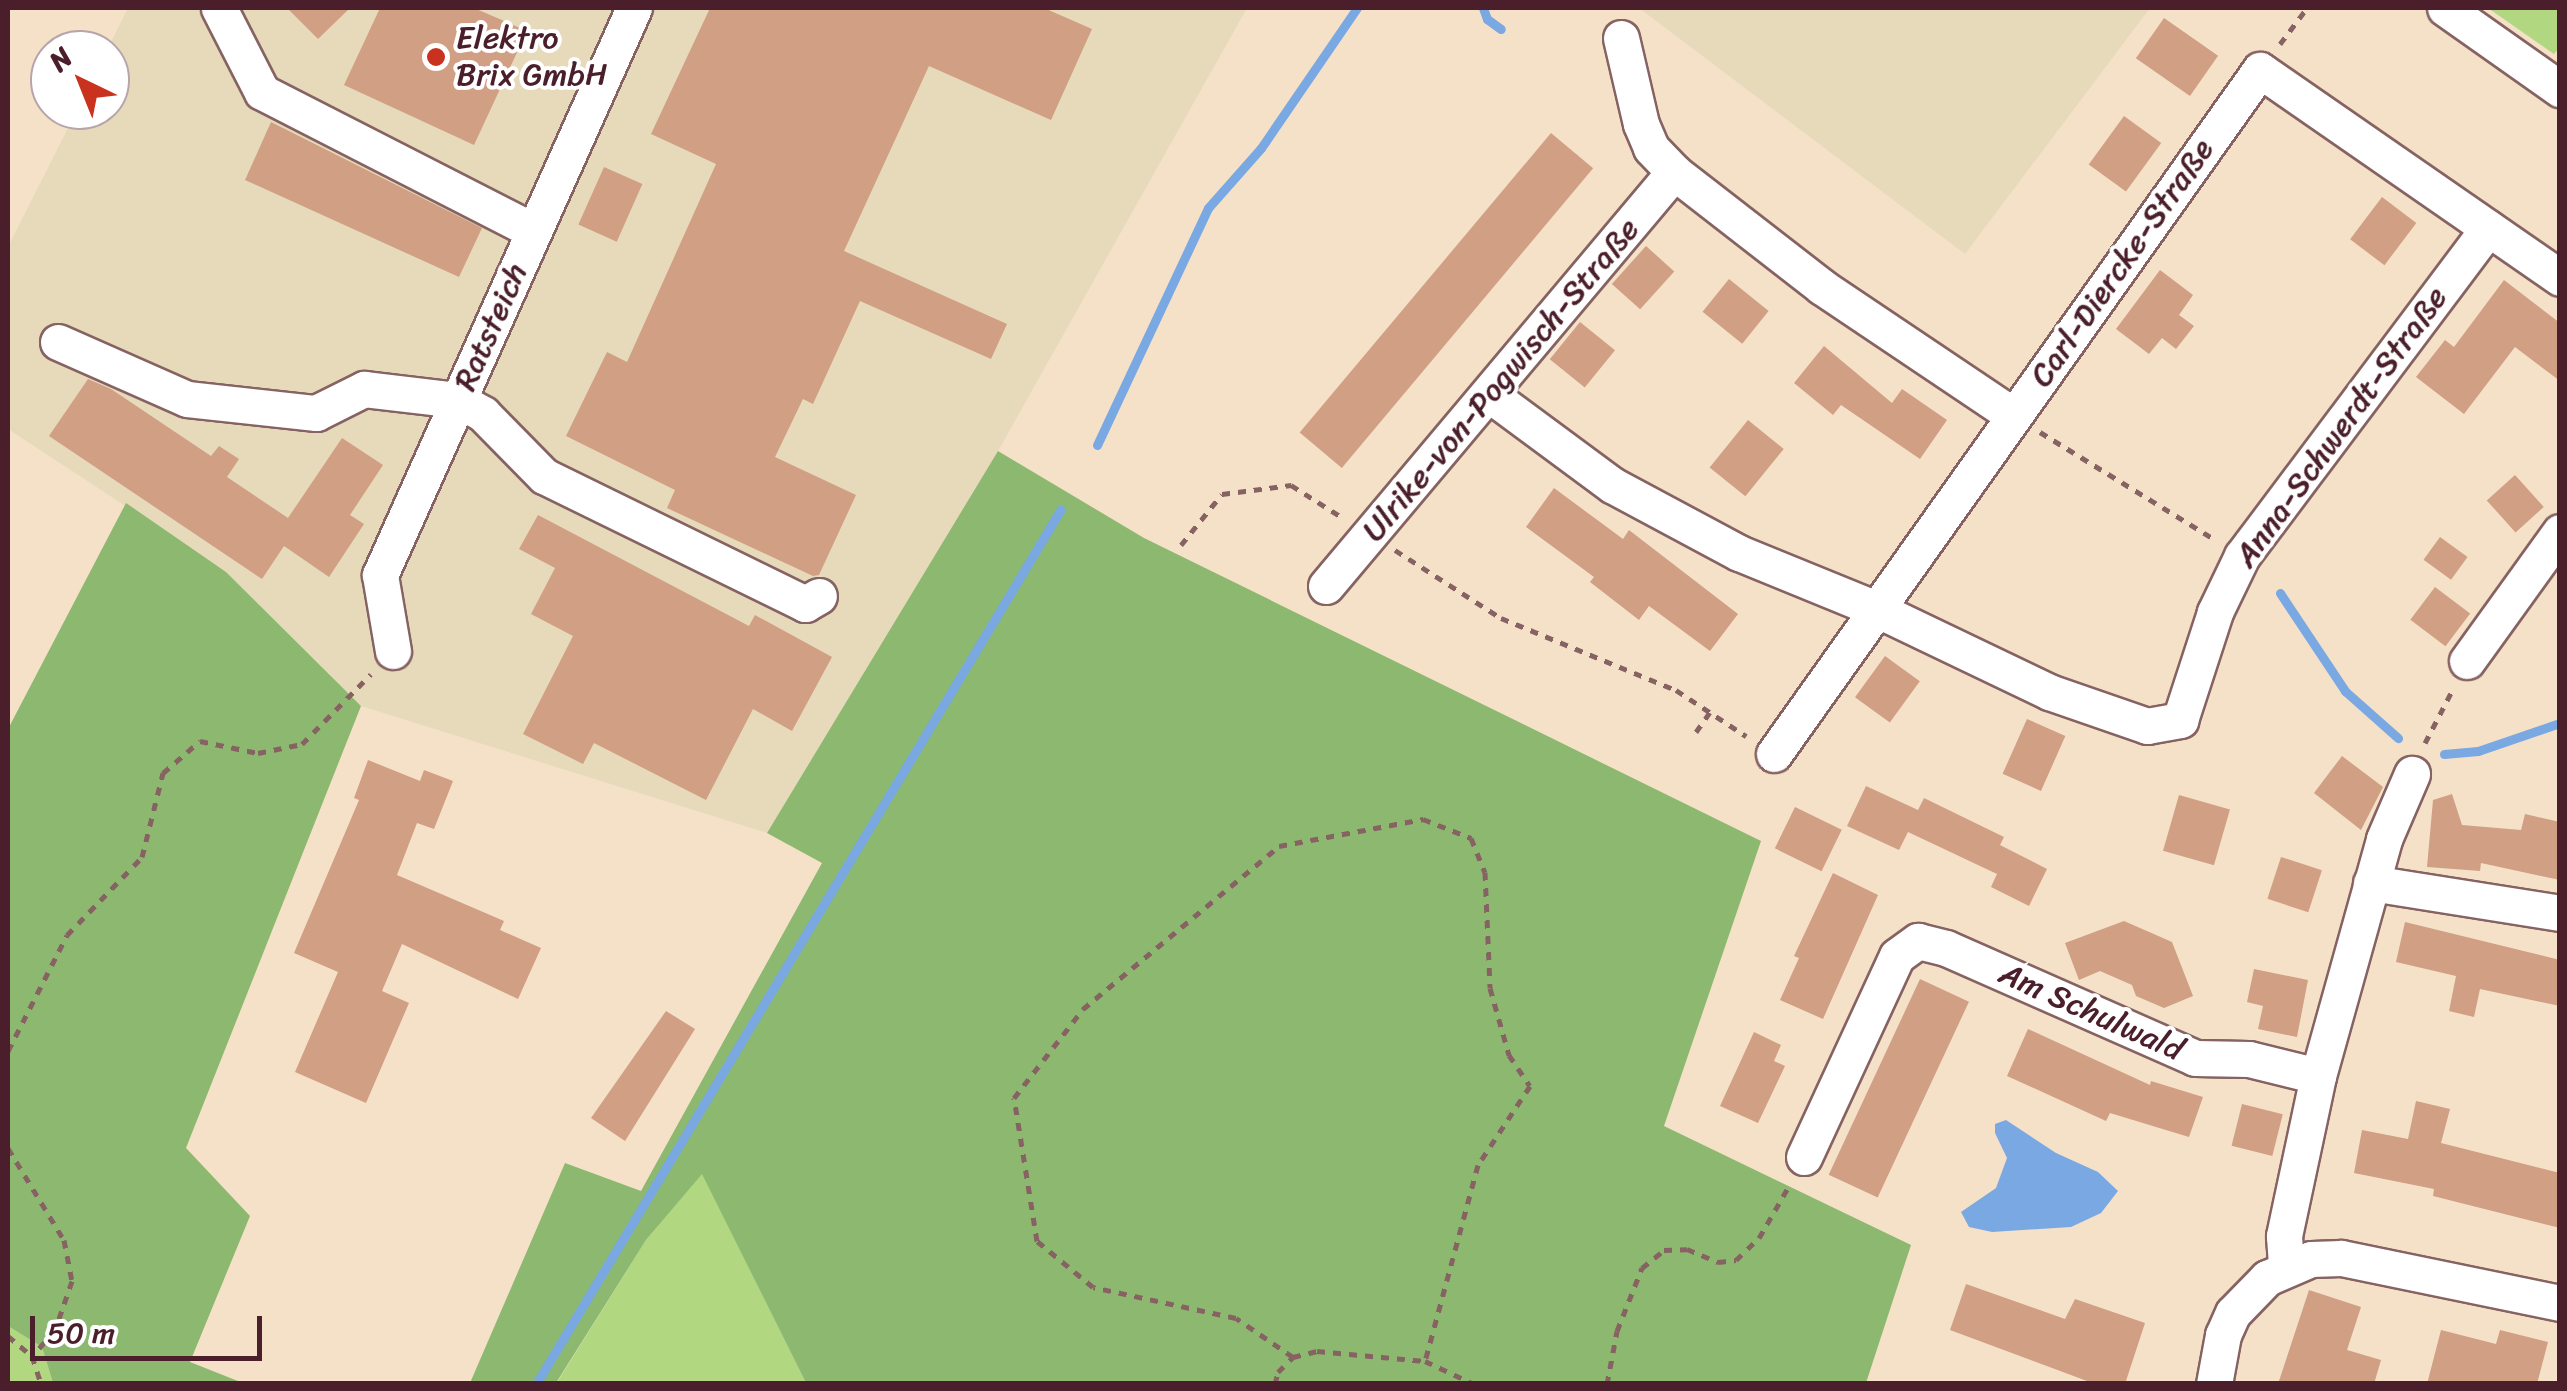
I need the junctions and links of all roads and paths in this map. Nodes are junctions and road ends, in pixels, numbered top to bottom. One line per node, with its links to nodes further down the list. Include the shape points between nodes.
1 (219, 8): 10 (street, via 262,92)
2 (634, 8): 10 (street, Ratsteich)
3 (2307, 8): 6 (path)
4 (2444, 8): 7 (street)
5 (1621, 38): 8 (street, via 1641,124 1651,148)
6 (2260, 70): 9 (street); 15 (street, Carl-Diercke-Straße)
7 (2560, 89)
8 (1674, 172): 13 (street, Ulrike-von-Pogwisch-Straße); 15 (street, via 1822,287)
9 (2488, 228): 11 (street); 19 (street, Anna-Schwerdt-Straße)
10 (534, 231): 14 (street, Ratsteich)
11 (2560, 278)
12 (58, 342): 14 (street, via 188,398 316,412 364,390)
13 (1489, 394): 17 (street, Ulrike-von-Pogwisch-Straße); 22 (street, via 1612,485 1739,553)
14 (458, 400): 21 (street, via 483,414 544,476 805,604); 23 (street, Ratsteich, via 380,574)
15 (2014, 416): 19 (path); 22 (street, Carl-Diercke-Straße)
16 (2560, 532): 24 (street)
17 (1372, 535): 18 (path, via 1292,485 1222,494); 20 (street, Ulrike-von-Pogwisch-Straße); 25 (path, via 1501,618 1676,690)
18 (1181, 545)
19 (2242, 556): 22 (street, Anna-Schwerdt-Straße, via 2215,612 2180,720 2147,726 2048,692)
20 (1326, 586)
21 (819, 596)
22 (1876, 609): 28 (street, Carl-Diercke-Straße)
23 (393, 652): 32 (path, via 302,744 258,753 200,741 163,773 142,856 67,935)
24 (2466, 661): 27 (path)
25 (1710, 712): 26 (path); 28 (path)
26 (1696, 732)
27 (2427, 739)
28 (1774, 754)
29 (2412, 774): 30 (street)
30 (2371, 883): 31 (street); 33 (street)
31 (2560, 913)
32 (8, 1051)
33 (2318, 1076): 35 (street, Am Schulwald, via 2249,1059 2196,1058 1918,941 1897,956); 36 (street, via 2284,1236)
34 (8, 1148): 39 (path, via 64,1240 72,1280 55,1330)
35 (1804, 1157): 45 (path, via 1759,1238 1736,1260 1664,1250 1642,1268 1617,1331)
36 (2286, 1268): 37 (street, via 2341,1258); 46 (street, via 2233,1313)
37 (2560, 1304)
38 (8, 1336): 39 (path)
39 (32, 1356): 42 (path)
40 (1293, 1356): 41 (path, via 1347,1352); 41 (path, via 1236,1318 1093,1287 1037,1241 1014,1098 1083,1008 1278,846 1423,819 1472,838 1485,872 1490,988 1508,1055 1530,1086 1478,1165); 43 (path)
41 (1425, 1361): 44 (path)
42 (41, 1384)
43 (1274, 1384)
44 (1474, 1384)
45 (1607, 1384)
46 (2214, 1384)

